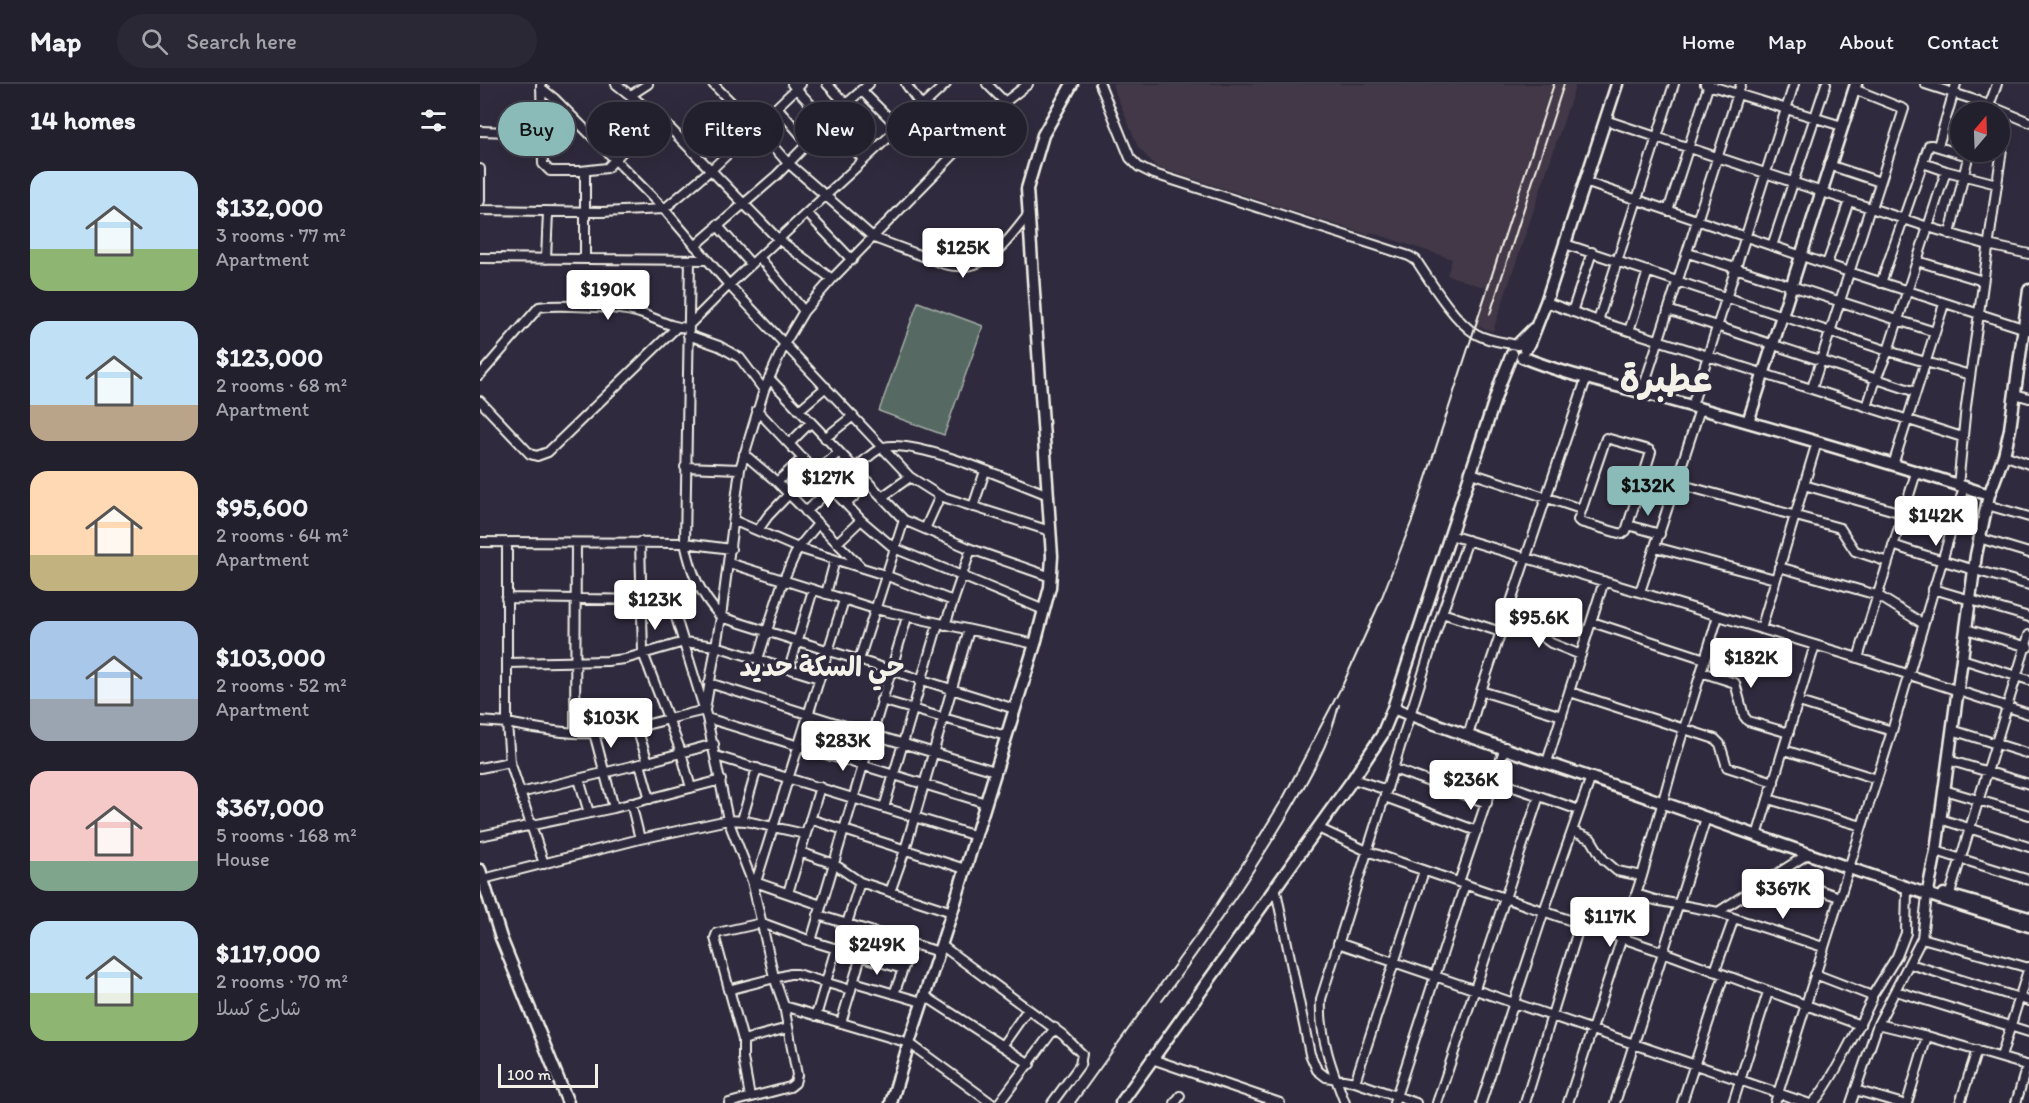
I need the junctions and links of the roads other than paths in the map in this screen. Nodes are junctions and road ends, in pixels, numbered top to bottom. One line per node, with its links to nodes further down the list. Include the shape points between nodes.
1 (616, 84): 26 (street)
2 (648, 84): 26 (street)
3 (713, 84): 30 (street)
4 (827, 84): 33 (street)
5 (906, 84): 35 (street)
6 (946, 84): 36 (street)
7 (987, 84): 37 (street)
8 (1028, 84): 37 (street)
9 (1072, 84): 93 (main road, via 1042,135 1027,189)
10 (1100, 84): 154 (street, via 1130,158 1140,167 1409,256 1471,330)
11 (1617, 84): 44 (main road)
12 (1674, 84): 51 (street)
13 (1708, 84): 25 (street); 54 (street)
14 (1741, 84): 25 (street)
15 (1794, 84): 39 (street)
16 (1826, 84): 43 (street)
17 (1925, 84): 24 (street)
18 (1956, 84): 24 (street)
19 (1997, 84): 38 (street)
20 (541, 86): 28 (street); 62 (street)
21 (796, 86): 31 (street); 32 (street)
22 (866, 86): 34 (street); 40 (street)
23 (1855, 86): 46 (main road); 78 (street, via 1904,109)
24 (1953, 93): 27 (street); 53 (street)
25 (1738, 94): 39 (street); 64 (street)
26 (631, 95): 29 (street)
27 (1978, 101)
28 (541, 102)
29 (640, 102)
30 (731, 102)
31 (782, 102)
32 (809, 102)
33 (844, 102)
34 (848, 102)
35 (919, 102)
36 (927, 102)
37 (1005, 102)
38 (1990, 102)
39 (1786, 109): 43 (street); 74 (street)
40 (887, 113)
41 (783, 114): 47 (street)
42 (2010, 114): 45 (street)
43 (1815, 118): 46 (street); 77 (street)
44 (1605, 120): 51 (street); 76 (main road)
45 (2029, 122)
46 (1842, 126): 69 (main road)
47 (795, 128)
48 (671, 129): 71 (street)
49 (480, 131): 50 (street)
50 (498, 132)
51 (1656, 136): 54 (street); 82 (street)
52 (887, 137): 63 (street)
53 (1938, 146): 55 (street); 68 (street, via 1929,145)
54 (1689, 148): 64 (street); 89 (street)
55 (1950, 149)
56 (795, 154): 65 (street)
57 (543, 156): 72 (street, via 543,165 554,172)
58 (726, 156): 71 (street)
59 (782, 156): 65 (street)
60 (860, 156): 63 (street)
61 (953, 156): 100 (street)
62 (615, 158): 72 (street, via 605,168); 87 (street)
63 (863, 159): 81 (street)
64 (1718, 159): 74 (street); 95 (street)
65 (787, 162): 81 (street); 85 (street)
66 (1967, 162): 75 (street)
67 (2000, 162): 79 (street)
68 (1923, 163): 73 (street); 94 (street)
69 (1829, 165): 78 (street); 80 (main road)
70 (480, 169): 83 (street)
71 (712, 169): 85 (street); 87 (street)
72 (585, 171): 91 (street)
73 (1946, 171): 75 (street); 97 (street)
74 (1766, 173): 77 (street); 99 (street)
75 (1963, 176): 79 (street); 98 (street)
76 (1585, 182): 82 (street); 102 (main road)
77 (1794, 182): 80 (street); 105 (street)
78 (1880, 182): 86 (street)
79 (1997, 184): 103 (street)
80 (1821, 191): 84 (street); 109 (main road)
81 (826, 196): 92 (street); 100 (street)
82 (1637, 200): 89 (street); 117 (street)
83 (480, 201)
84 (1849, 201): 86 (street); 120 (street)
85 (743, 204): 96 (street); 101 (street)
86 (1871, 208): 94 (street); 123 (street)
87 (664, 209): 91 (street); 104 (street)
88 (480, 210): 90 (street)
89 (1668, 211): 95 (street)
90 (548, 212): 91 (street); 112 (street)
91 (585, 212): 113 (street)
92 (807, 213): 101 (street); 116 (street)
93 (1029, 214): 100 (street, via 992,257 970,266 944,264); 206 (main road)
94 (1904, 220): 97 (street); 127 (street)
95 (1698, 221): 99 (street); 107 (street)
96 (717, 225): 104 (street); 119 (street)
97 (1928, 227): 98 (street); 118 (street)
98 (1950, 234): 103 (street)
99 (1744, 236): 105 (street); 121 (street)
100 (874, 238): 116 (street)
101 (778, 239): 110 (street); 124 (street)
102 (1565, 244): 106 (street); 133 (main road)
103 (1988, 245): 108 (street); 125 (street)
104 (695, 246): 115 (street)
105 (1772, 246): 109 (street)
106 (1592, 252): 117 (street); 138 (street)
107 (1688, 253): 121 (street); 126 (street)
108 (2029, 254)
109 (1800, 255): 120 (street); 129 (main road)
110 (759, 257): 119 (street); 137 (street)
111 (480, 258): 112 (street)
112 (546, 259): 113 (street)
113 (585, 259): 114 (street)
114 (690, 260): 115 (street); 145 (street)
115 (707, 260): 128 (street)
116 (852, 260): 124 (street)
117 (1617, 260): 122 (street); 142 (street)
118 (1917, 261): 125 (street); 131 (street)
119 (751, 264): 128 (street)
120 (1827, 264): 123 (street)
121 (1735, 267): 129 (street); 132 (street)
122 (1648, 271): 126 (street); 147 (street)
123 (1849, 272): 127 (street); 134 (street)
124 (832, 279): 137 (street)
125 (1983, 281): 139 (street)
126 (1679, 282): 132 (street); 136 (street)
127 (1881, 283): 131 (street)
128 (729, 285): 145 (street); 151 (street)
129 (1790, 286): 134 (street); 140 (main road)
130 (2029, 290): 146 (main road)
131 (1907, 291): 135 (street); 141 (street)
132 (1725, 297): 140 (street); 143 (street)
133 (1546, 302): 138 (street); 154 (main road)
134 (1840, 302): 141 (street); 148 (street)
135 (1944, 304): 139 (street); 149 (street)
136 (1668, 310): 143 (street); 150 (street)
137 (804, 311): 151 (street)
138 (1572, 312): 142 (street)
139 (1980, 315): 146 (street); 160 (street)
140 (1782, 316): 148 (street); 152 (main road)
141 (1898, 320): 149 (street); 153 (street)
142 (1598, 321): 147 (street)
143 (1717, 327): 152 (street); 155 (street)
144 (676, 328): 145 (street); 159 (street, via 625,309 544,306 536,309); 171 (street, via 542,456 530,454)
145 (689, 329): 166 (street, via 740,358); 191 (street)
146 (2026, 330): 169 (main road)
147 (1629, 331): 150 (street)
148 (1831, 332): 153 (street); 156 (street)
149 (1935, 332): 157 (street)
150 (1658, 340): 155 (street); 167 (street)
151 (785, 343): 161 (street); 164 (street)
152 (1773, 345): 156 (street); 158 (main road)
153 (1888, 351): 157 (street); 163 (street)
154 (1519, 352): 162 (main road); 196 (main road, via 1505,369)
155 (1708, 355): 158 (street); 173 (street)
156 (1821, 361): 163 (street); 165 (street)
157 (1926, 363): 160 (street); 168 (street)
158 (1764, 373): 165 (street); 178 (main road)
159 (480, 375)
160 (1970, 375): 180 (street)
161 (769, 378): 166 (street); 174 (street)
162 (1586, 379): 167 (main road); 209 (street)
163 (1876, 379): 168 (street); 172 (street)
164 (825, 387): 174 (street); 176 (street)
165 (1812, 388): 172 (street)
166 (764, 390): 175 (street)
167 (1642, 392): 173 (main road)
168 (1916, 392): 177 (street)
169 (2015, 394): 170 (street); 187 (main road)
170 (2029, 398)
171 (480, 401)
172 (1868, 407): 177 (street)
173 (1696, 408): 178 (main road); 201 (street)
174 (799, 410): 179 (street)
175 (757, 411): 183 (street); 186 (street)
176 (853, 416): 181 (street); 184 (street)
177 (1908, 419): 180 (street); 190 (street)
178 (1748, 422): 182 (main road)
179 (811, 423): 181 (street); 183 (street)
180 (1962, 437): 203 (street)
181 (825, 438): 185 (street)
182 (1817, 442): 190 (main road); 202 (street)
183 (790, 444): 188 (street)
184 (882, 447): 193 (street); 194 (street, via 917,448); 198 (street)
185 (839, 452): 193 (street); 195 (street)
186 (744, 454): 192 (street); 199 (street)
187 (2004, 455): 189 (street); 210 (main road)
188 (803, 458): 195 (street); 199 (street)
189 (2029, 464)
190 (1893, 465): 197 (main road)
191 (685, 467): 192 (street); 234 (street)
192 (740, 469): 220 (street)
193 (855, 469): 200 (street)
194 (986, 471): 206 (street); 212 (street)
195 (816, 472): 204 (street)
196 (1471, 473): 209 (street); 227 (main road)
197 (1916, 473): 203 (main road); 215 (street)
198 (910, 477): 207 (street); 208 (street)
199 (777, 482): 205 (street)
200 (869, 483): 208 (street); 211 (street)
201 (1675, 483): 216 (street); 226 (street)
202 (1804, 485): 215 (street); 216 (street)
203 (1961, 487): 210 (main road); 246 (street)
204 (831, 488): 211 (street); 214 (street)
205 (789, 494): 214 (street); 224 (street)
206 (1046, 494): 225 (main road)
207 (940, 496): 212 (street); 223 (street)
208 (882, 497): 219 (street)
209 (1546, 498): 213 (street); 243 (street)
210 (1988, 500): 217 (street); 228 (main road)
211 (846, 504): 218 (street)
212 (973, 507): 225 (street)
213 (1581, 509): 222 (street, via 1580,522 1622,534); 222 (street, via 1606,438 1649,450 1651,454)
214 (806, 512): 221 (street)
215 (1902, 513): 236 (street)
216 (1794, 516): 245 (street, via 1840,528 1855,551); 248 (street)
217 (2029, 517)
218 (861, 520): 235 (street); 239 (street)
219 (904, 520): 223 (street); 239 (street)
220 (735, 522): 224 (street); 240 (street)
221 (818, 524): 235 (street); 238 (street)
222 (1628, 525): 226 (street)
223 (925, 529): 241 (street)
224 (758, 530): 238 (street)
225 (1050, 531): 253 (main road)
226 (1660, 534): 237 (street)
227 (1450, 535): 229 (street); 320 (main road)
228 (1979, 538): 242 (street); 250 (main road)
229 (1468, 540): 243 (street); 273 (street)
230 (480, 542): 231 (street)
231 (507, 542): 233 (street); 264 (street)
232 (640, 542): 233 (street); 234 (street); 269 (street)
233 (576, 543): 266 (street)
234 (685, 543): 240 (street); 258 (street)
235 (837, 543): 249 (street)
236 (1893, 545): 245 (street); 246 (street)
237 (1655, 547): 254 (street); 261 (street)
238 (798, 548): 244 (street); 255 (street)
239 (894, 548): 251 (street); 252 (street)
240 (731, 549): 247 (street)
241 (970, 549): 252 (street); 253 (street)
242 (2029, 553)
243 (1526, 556): 256 (street); 278 (street)
244 (835, 560): 249 (street); 262 (street)
245 (1888, 562): 263 (street)
246 (1941, 562): 250 (street); 259 (street)
247 (729, 563): 255 (street); 277 (street)
248 (1779, 567): 254 (street); 263 (street)
249 (862, 568): 251 (street)
250 (1974, 569): 257 (street); 267 (main road)
251 (885, 575): 270 (street); 271 (street)
252 (961, 576): 270 (street); 272 (street)
253 (1051, 577): 272 (main road)
254 (1775, 579): 282 (street)
255 (783, 581): 260 (street); 285 (street)
256 (1604, 581): 261 (street); 279 (street)
257 (2029, 585)
258 (698, 586): 265 (street); 277 (street)
259 (1933, 589): 267 (street); 280 (street)
260 (813, 590): 262 (street); 288 (street)
261 (1640, 592): 274 (street)
262 (826, 594): 268 (street)
263 (1877, 596): 280 (street); 297 (street)
264 (506, 598): 266 (street); 302 (street)
265 (670, 598): 269 (street); 289 (street)
266 (574, 599): 269 (street); 303 (street)
267 (1970, 599): 276 (street); 283 (main road)
268 (844, 600): 271 (street); 294 (street)
269 (640, 601): 295 (street)
270 (953, 601): 281 (street)
271 (875, 609): 275 (street); 301 (street)
272 (1044, 610): 290 (main road)
273 (1442, 613): 286 (street); 326 (street)
274 (1718, 616): 282 (street); 299 (street)
275 (907, 617): 281 (street); 305 (street)
276 (2029, 617)
277 (721, 618): 285 (street); 292 (street)
278 (1506, 619): 286 (street); 296 (street)
279 (1592, 622): 296 (street); 299 (street)
280 (1922, 623): 307 (street)
281 (941, 624): 284 (street); 310 (street)
282 (1761, 629): 291 (street)
283 (1966, 629): 293 (street); 300 (main road)
284 (969, 630): 290 (street); 313 (street)
285 (767, 632): 288 (street); 298 (street)
286 (1501, 632): 315 (street)
287 (2029, 635): 293 (street)
288 (797, 641): 294 (street); 304 (street)
289 (684, 642): 292 (street); 295 (street); 323 (street)
290 (1035, 644): 322 (main road)
291 (1815, 645): 297 (street); 318 (street)
292 (716, 646): 298 (street); 312 (street)
293 (2027, 647): 308 (street)
294 (827, 651): 301 (street); 309 (street)
295 (643, 653): 303 (street); 329 (street)
296 (1581, 655): 316 (street)
297 (1858, 657): 307 (street)
298 (758, 659): 304 (street)
299 (1705, 659): 306 (street)
300 (1962, 659): 308 (street); 314 (main road)
301 (859, 660): 305 (street)
302 (507, 663): 303 (street); 331 (street)
303 (575, 663): 336 (street)
304 (789, 669): 309 (street)
305 (890, 670): 310 (street); 317 (street)
306 (1701, 672): 333 (street); 338 (street, via 1735,683 1748,721)
307 (1908, 673): 314 (street); 335 (street)
308 (2016, 676): 311 (street); 319 (street)
309 (819, 678): 324 (street)
310 (922, 680): 313 (street); 321 (street)
311 (2029, 680)
312 (709, 683): 323 (street); 324 (street)
313 (952, 689): 322 (street); 328 (street)
314 (1958, 690): 319 (street); 334 (main road)
315 (1480, 691): 327 (street); 341 (street)
316 (1570, 692): 327 (street); 333 (street)
317 (881, 700): 321 (street); 339 (street)
318 (1799, 702): 335 (street); 338 (street)
319 (2007, 706): 325 (street); 345 (street)
320 (1394, 708): 326 (main road); 367 (main road, via 1382,735)
321 (912, 709): 328 (street); 342 (street)
322 (1015, 709): 340 (main road)
323 (706, 714): 329 (street); 343 (street); 344 (street)
324 (807, 714): 339 (street); 344 (street)
325 (2029, 714)
326 (1410, 715): 341 (main road); 359 (street)
327 (1562, 716): 354 (street)
328 (943, 717): 340 (street); 348 (street)
329 (667, 719): 332 (street); 349 (street)
330 (480, 722): 331 (street)
331 (507, 723): 336 (street); 353 (street)
332 (636, 726): 337 (street); 355 (street)
333 (1683, 729): 371 (street, via 1718,741 1727,767); 385 (street)
334 (1952, 730): 345 (street); 352 (main road)
335 (1892, 731): 368 (street)
336 (575, 732): 337 (street)
337 (594, 733): 362 (street)
338 (1789, 733): 347 (street)
339 (871, 734): 342 (street); 356 (street)
340 (1006, 736): 360 (main road)
341 (1468, 736): 346 (main road)
342 (902, 743): 348 (street); 363 (street)
343 (714, 744): 349 (street); 351 (street)
344 (798, 744): 356 (street); 364 (street)
345 (1996, 744): 350 (street); 361 (street)
346 (1505, 747): 354 (main road); 370 (street)
347 (1784, 750): 368 (street); 371 (street)
348 (933, 752): 360 (street); 372 (street)
349 (681, 753): 355 (street); 375 (street)
350 (2029, 754)
351 (716, 756): 358 (street); 369 (street)
352 (1948, 760): 361 (street); 376 (main road)
353 (510, 762): 357 (street); 377 (street)
354 (1547, 762): 365 (main road)
355 (644, 763): 362 (street); 381 (street)
356 (862, 765): 363 (street); 380 (street)
357 (480, 768)
358 (757, 768): 364 (street); 398 (street)
359 (1394, 769): 378 (street); 384 (street)
360 (995, 771): 387 (main road)
361 (1988, 771): 373 (street); 383 (street)
362 (604, 772): 366 (street); 388 (street)
363 (894, 774): 372 (street); 389 (street)
364 (788, 777): 374 (street); 401 (street)
365 (1591, 777): 385 (main road); 390 (street)
366 (579, 779): 377 (street); 391 (street)
367 (1353, 779): 378 (street); 402 (main road)
368 (1877, 779): 400 (street)
369 (721, 780): 375 (street); 397 (street)
370 (1494, 780): 379 (street); 384 (street)
371 (1774, 782): 382 (street)
372 (924, 784): 387 (street); 393 (street)
373 (2029, 784)
374 (820, 787): 380 (street); 395 (street)
375 (691, 788): 381 (street)
376 (1944, 790): 383 (street); 396 (main road)
377 (520, 793): 399 (street)
378 (1386, 794): 405 (street); 414 (street)
379 (1539, 796): 390 (street); 437 (street)
380 (853, 798): 389 (street); 404 (street)
381 (650, 799): 386 (street)
382 (1768, 799): 400 (street); 410 (street)
383 (1979, 800): 392 (street); 403 (street)
384 (1487, 802): 405 (street)
385 (1662, 802): 394 (main road); 426 (street)
386 (631, 803): 388 (street); 411 (street)
387 (986, 803): 409 (main road)
388 (614, 808): 391 (street)
389 (884, 808): 393 (street)
390 (1579, 810): 406 (street)
391 (589, 813): 399 (street)
392 (2029, 815)
393 (914, 817): 409 (street); 413 (street)
394 (1706, 818): 410 (main road); 440 (street)
395 (810, 819): 404 (street); 407 (street)
396 (1940, 819): 403 (street); 415 (main road)
397 (728, 820): 398 (street); 411 (street); 428 (street)
398 (742, 820): 401 (street)
399 (532, 825): 408 (street); 419 (street)
400 (1862, 826): 422 (street)
401 (772, 827): 407 (street); 428 (street)
402 (1318, 828): 414 (street); 431 (main road)
403 (1971, 828): 412 (street); 418 (street)
404 (845, 830): 413 (street); 420 (street)
405 (1478, 831): 430 (street)
406 (1572, 831): 426 (street, via 1590,839 1617,871); 442 (street)
407 (805, 834): 416 (street)
408 (480, 836)
409 (976, 836): 421 (main road)
410 (1757, 836): 417 (main road)
411 (640, 839): 419 (street)
412 (2029, 847)
413 (905, 849): 421 (street); 433 (street)
414 (1367, 851): 423 (street); 456 (street)
415 (1936, 851): 418 (street); 435 (main road)
416 (800, 852): 420 (street); 434 (street)
417 (1808, 854): 422 (main road); 425 (street)
418 (1961, 858): 427 (street); 439 (street)
419 (544, 864): 424 (street)
420 (834, 864): 429 (street); 441 (street)
421 (965, 869): 443 (main road)
422 (1848, 869): 432 (main road); 438 (street)
423 (1424, 871): 430 (street); 463 (street)
424 (482, 874): 517 (main road, via 501,938)
425 (1778, 875): 438 (street); 444 (street)
426 (1642, 876): 436 (street)
427 (2029, 880)
428 (754, 882): 434 (street); 448 (street)
429 (860, 882): 433 (street); 449 (street)
430 (1462, 883): 437 (street); 470 (street)
431 (1275, 886): 505 (main road); 509 (street, via 1310,1054 1321,1074)
432 (1910, 889): 435 (main road); 480 (street, via 1906,933 1897,956)
433 (891, 892): 443 (street)
434 (788, 893): 441 (street)
435 (1928, 893): 439 (main road); 454 (street)
436 (1636, 894): 440 (street); 453 (street)
437 (1504, 897): 442 (street); 474 (street)
438 (1839, 897): 458 (street)
439 (1949, 899): 447 (main road); 451 (main road)
440 (1678, 904): 444 (street); 461 (street)
441 (821, 905): 445 (street)
442 (1544, 911): 450 (street); 484 (street)
443 (952, 912): 459 (main road)
444 (1718, 912): 446 (street)
445 (818, 915): 449 (street); 455 (street)
446 (1734, 918): 458 (street); 467 (street)
447 (2029, 918)
448 (762, 923): 455 (street); 471 (street); 475 (street, via 716,936)
449 (846, 924): 452 (street); 460 (street)
450 (1580, 924): 453 (street); 489 (street)
451 (2029, 926)
452 (876, 933): 457 (street); 462 (street)
453 (1621, 938): 461 (street); 496 (street)
454 (1922, 938): 464 (street); 465 (street)
455 (811, 941): 460 (street)
456 (1338, 943): 463 (street); 509 (street, via 1321,1003 1324,1041)
457 (912, 944): 459 (street); 466 (street)
458 (1823, 947): 468 (street)
459 (940, 948): 482 (main road); 487 (street)
460 (838, 949): 462 (street); 473 (street)
461 (1662, 952): 467 (street); 501 (street)
462 (864, 957): 466 (street); 472 (street)
463 (1395, 962): 470 (street); 511 (street)
464 (1910, 964): 477 (street); 481 (street)
465 (2029, 968): 481 (street)
466 (903, 969): 479 (street)
467 (1715, 971): 469 (street)
468 (1815, 974): 480 (street); 485 (street)
469 (1724, 975): 478 (street); 507 (street)
470 (1436, 976): 474 (street); 515 (street)
471 (774, 977): 473 (street, via 797,974); 475 (street); 486 (street)
472 (854, 982): 476 (street); 479 (street)
473 (826, 983): 476 (street); 488 (street)
474 (1473, 989): 484 (street); 526 (street)
475 (728, 990): 499 (street)
476 (851, 990): 490 (street)
477 (1896, 991): 492 (street); 493 (street)
478 (1768, 992): 485 (street); 510 (street)
479 (894, 994): 482 (street)
480 (1872, 996): 491 (street)
481 (2020, 998): 483 (street); 493 (street)
482 (924, 999): 500 (main road); 502 (street)
483 (2029, 1001)
484 (1513, 1003): 489 (street); 527 (street)
485 (1805, 1004): 491 (street); 513 (street)
486 (784, 1006): 488 (street); 494 (street)
487 (1028, 1009): 495 (street); 502 (street)
488 (816, 1016): 490 (street)
489 (1552, 1016): 496 (street); 528 (street)
490 (841, 1023): 500 (street)
491 (1860, 1024): 535 (street)
492 (1878, 1024): 498 (street); 512 (street)
493 (2011, 1026): 497 (street); 504 (street)
494 (788, 1028): 499 (street); 514 (street, via 795,1083)
495 (1055, 1029): 506 (street); 521 (street, via 1077,1047 1083,1059)
496 (1591, 1030): 501 (street); 529 (street)
497 (2029, 1032)
498 (1927, 1036): 503 (street); 538 (street)
499 (743, 1040): 514 (street)
500 (909, 1043): 516 (main road); 519 (street)
501 (1633, 1044): 507 (street); 530 (street)
502 (1002, 1046): 506 (street)
503 (1977, 1050): 504 (street); 539 (street)
504 (2001, 1057): 508 (street)
505 (1152, 1059): 522 (main road); 523 (street)
506 (1030, 1064): 520 (street)
507 (1694, 1065): 510 (street); 531 (street)
508 (2028, 1066): 540 (street)
509 (1336, 1080): 511 (street); 524 (street)
510 (1739, 1080): 513 (street); 532 (street)
511 (1355, 1082): 515 (street)
512 (1855, 1090): 536 (street); 537 (street)
513 (1779, 1093): 533 (street); 534 (street)
514 (750, 1097): 518 (street)
515 (1395, 1099): 525 (street)
516 (893, 1102)
517 (568, 1103)
518 (729, 1103)
519 (990, 1103)
520 (999, 1103)
521 (1052, 1103)
522 (1121, 1103)
523 (1280, 1103)
524 (1345, 1103)
525 (1416, 1103)
526 (1437, 1103)
527 (1481, 1103)
528 (1525, 1103)
529 (1568, 1103)
530 (1615, 1103)
531 (1682, 1103)
532 (1732, 1103)
533 (1776, 1103)
534 (1807, 1103)
535 (1812, 1103)
536 (1851, 1103)
537 (1900, 1103)
538 (1907, 1103)
539 (1960, 1103)
540 (2016, 1103)

